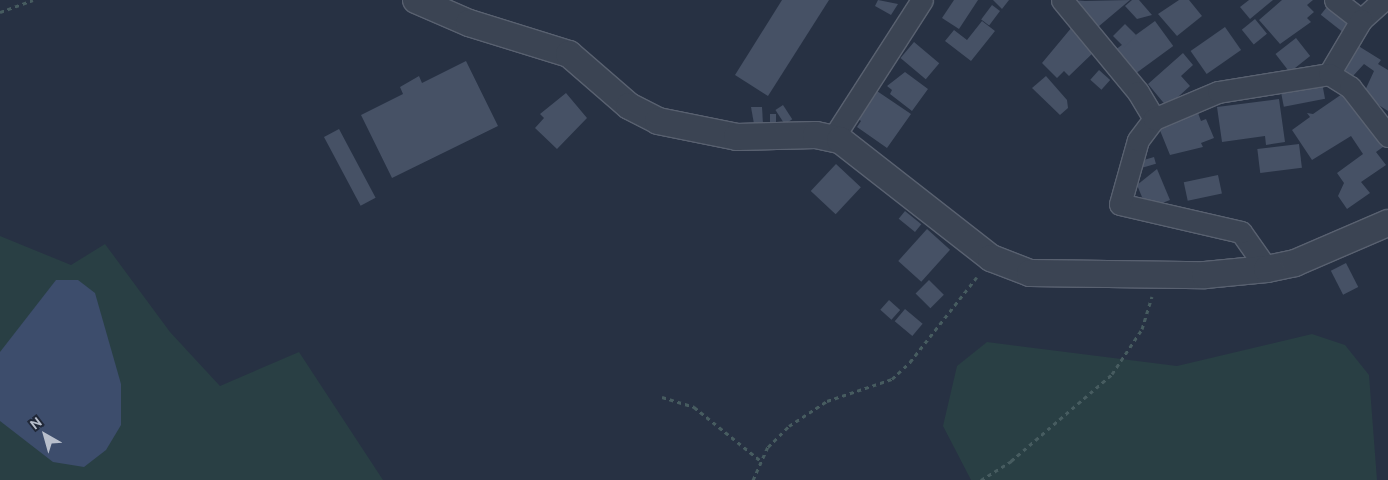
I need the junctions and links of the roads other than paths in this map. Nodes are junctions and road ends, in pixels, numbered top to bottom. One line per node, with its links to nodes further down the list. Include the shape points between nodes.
1 (416, 0): 10 (street, via 469,23 569,54 629,106 658,121 737,138)
2 (922, 0): 10 (street)
3 (1062, 0): 8 (street, via 1138,92)
4 (1335, 0): 6 (street)
5 (1384, 0): 6 (street)
6 (1360, 20): 7 (street)
7 (1329, 74): 8 (street, via 1218,92); 9 (street, via 1350,87)
8 (1154, 119): 12 (street, via 1138,140 1120,204 1241,232)
9 (1388, 136)
10 (832, 138): 12 (street, via 992,258 1030,273 1159,275)
11 (1388, 223): 12 (street, via 1294,263)
12 (1267, 269)

